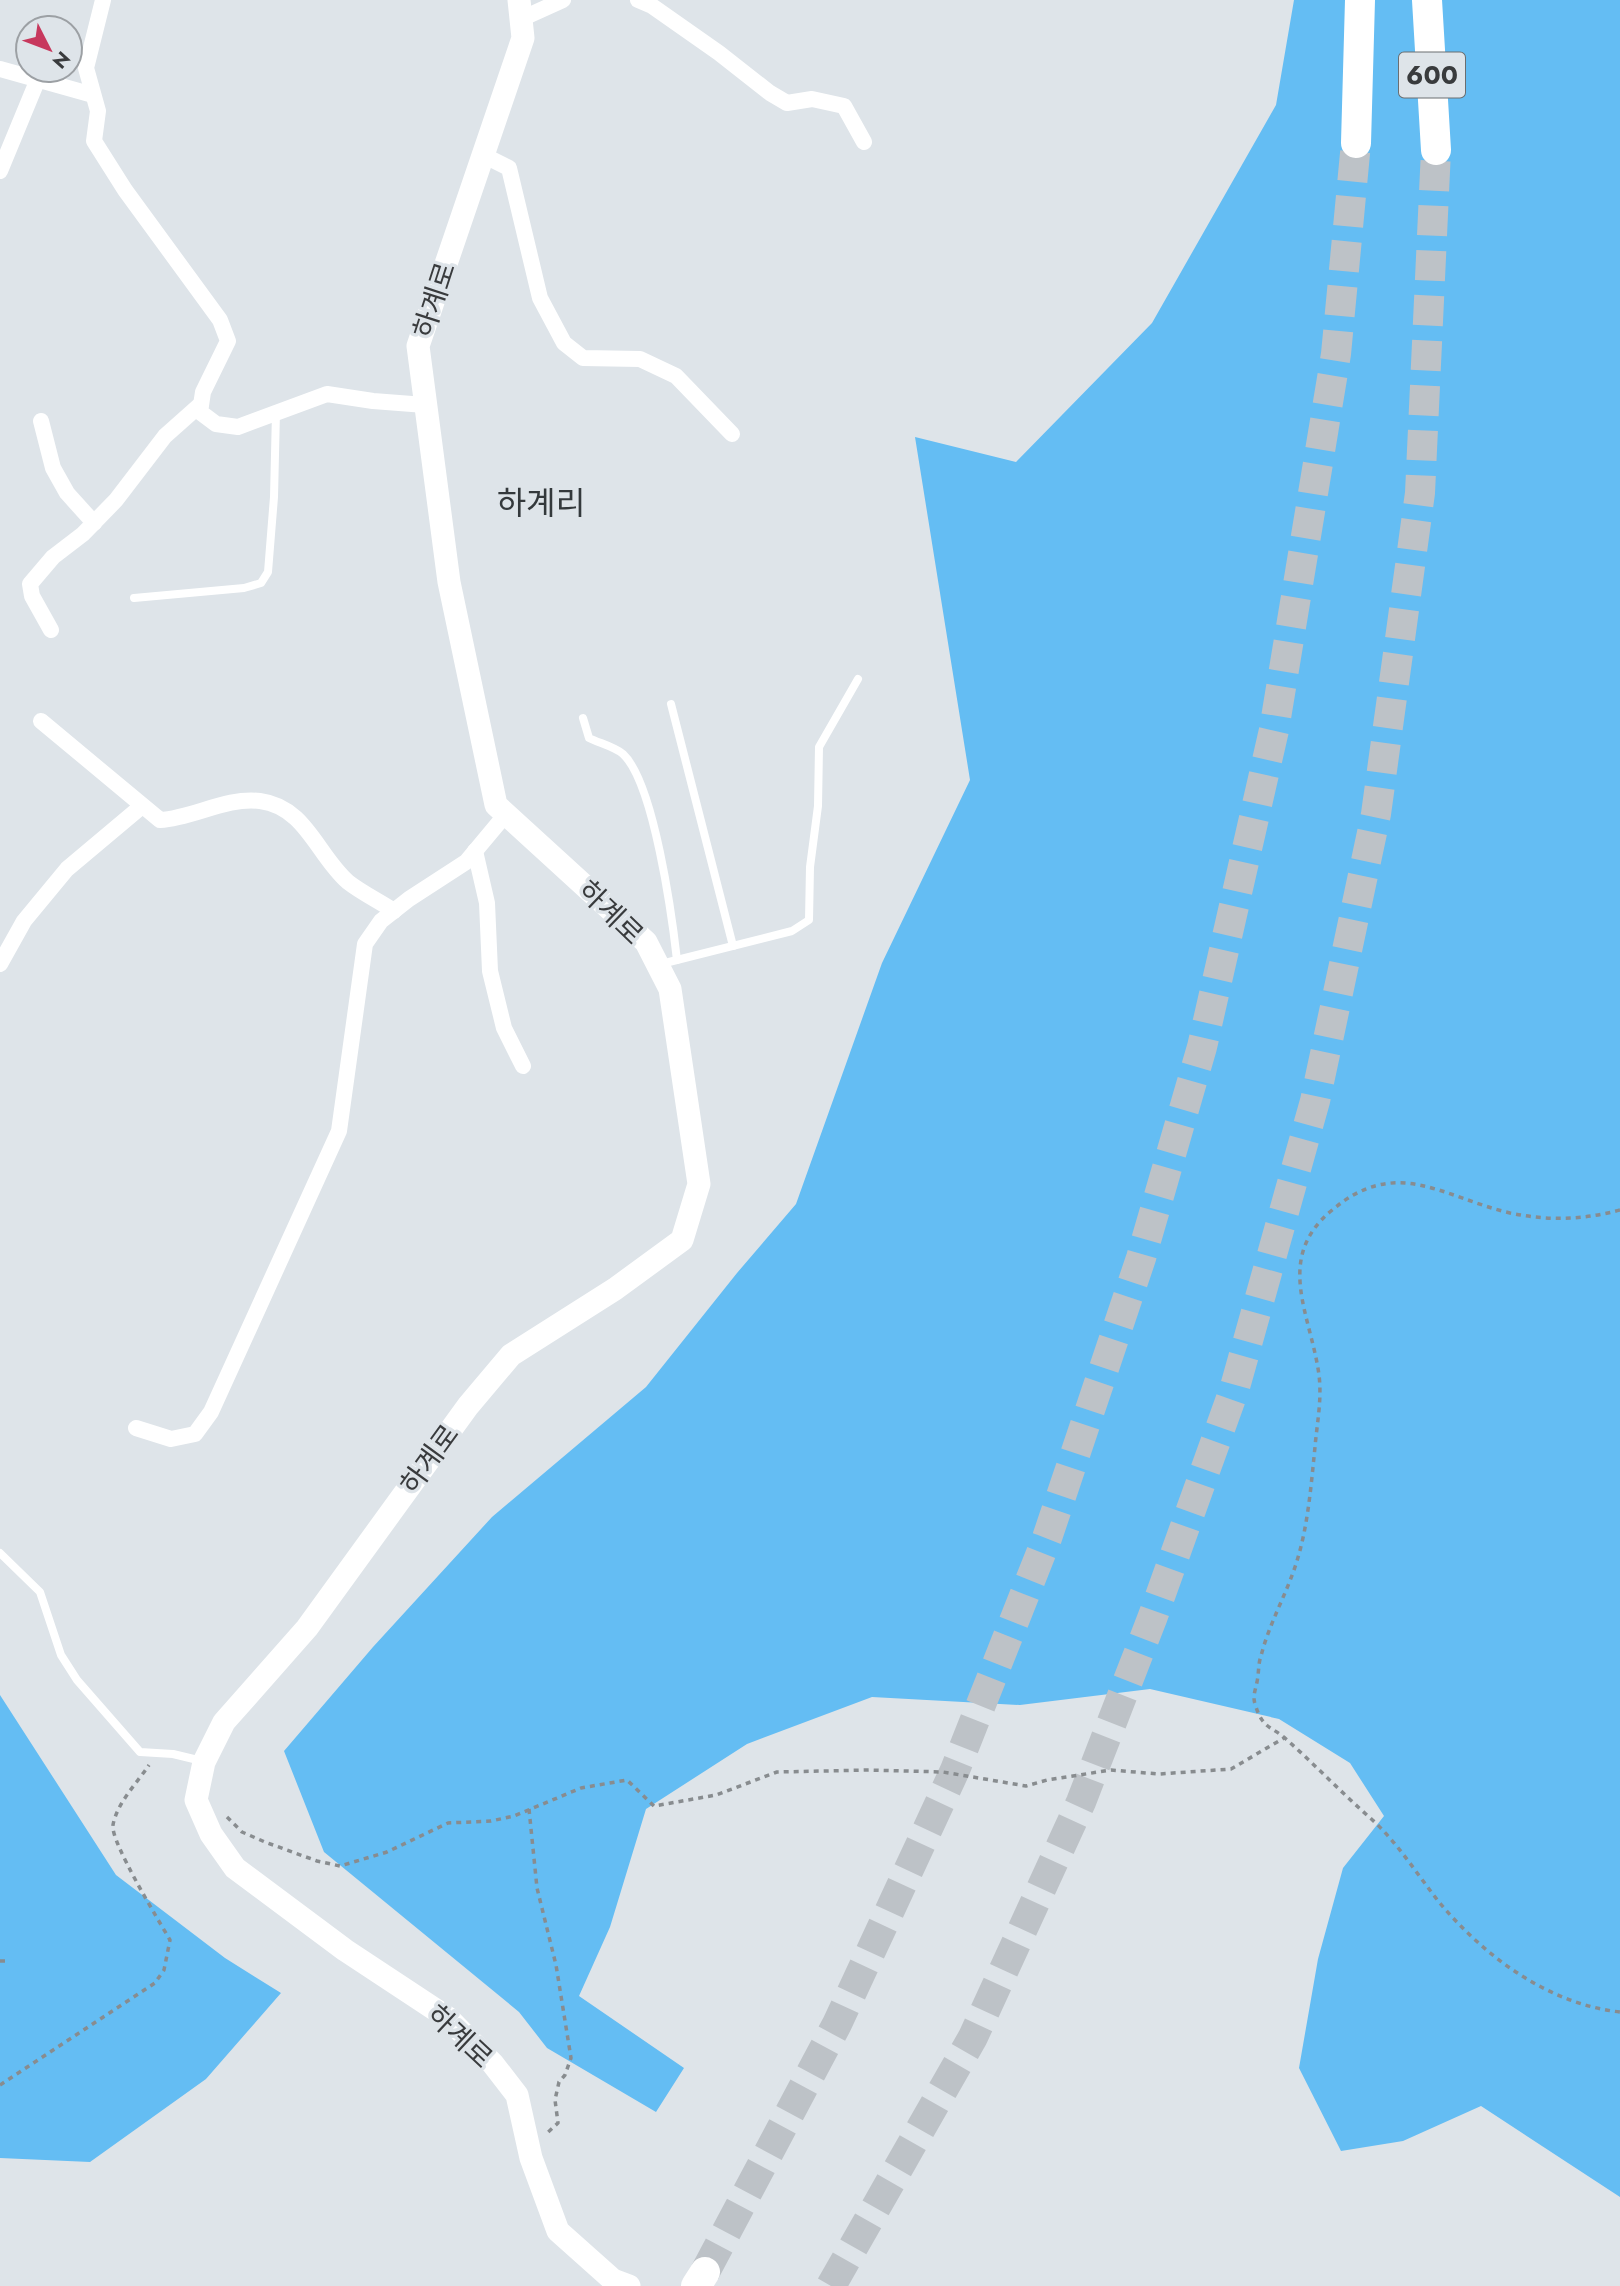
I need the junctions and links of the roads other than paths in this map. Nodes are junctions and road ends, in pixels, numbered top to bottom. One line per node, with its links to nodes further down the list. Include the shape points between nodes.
1 (103, 0): 9 (street, via 86,68)
2 (563, 0): 6 (street)
3 (638, 0): 10 (street, via 787,103 812,99 844,106)
4 (1360, 0): 11 (highway, 600)
5 (1427, 0): 12 (highway, 600)
6 (520, 9): 13 (street, 하계로, via 523,38)
7 (36, 84): 14 (street)
8 (55, 84): 9 (street)
9 (93, 95): 15 (street, via 98,111 94,141 220,320 228,341)
10 (864, 142)
11 (1356, 143)
12 (1436, 150)
13 (483, 155): 16 (street, 하계로, via 418,346); 19 (street, via 509,168 540,298 564,343 583,358 640,359 676,376)
14 (0, 171)
15 (201, 404): 17 (street, via 200,412 216,424 238,426); 20 (street, via 164,436)
16 (425, 405): 17 (street, via 327,394); 28 (street, 하계로, via 449,582 496,805)
17 (276, 412): 21 (lane, via 268,572 261,583)
18 (41, 421): 20 (street, via 53,468 67,493)
19 (732, 434)
20 (94, 523): 22 (street, via 53,557 30,584)
21 (134, 598)
22 (51, 630)
23 (858, 680): 31 (lane, via 819,747 809,920 792,931)
24 (671, 704): 31 (lane)
25 (583, 718): 32 (lane, via 589,738 622,753 636,773 654,824 672,912)
26 (41, 721): 27 (street)
27 (142, 806): 30 (street, via 160,820 224,803 259,801 281,807 296,816 349,882); 33 (street, via 67,869 24,921)
28 (506, 814): 29 (street); 32 (street, 하계로)
29 (475, 851): 30 (street); 34 (street, via 487,903 490,971 504,1028)
30 (394, 911): 35 (street, via 365,944 339,1130 211,1412 195,1434 171,1439)
31 (733, 946): 32 (lane)
32 (668, 962): 37 (street, 하계로, via 699,1184 682,1240 511,1355 468,1406 307,1628 224,1722)
33 (0, 964)
34 (523, 1066)
35 (136, 1428)
36 (0, 1553): 37 (lane, via 40,1592 61,1655 140,1752)
37 (204, 1762): 38 (street, 하계로, via 197,1800 211,1834 234,1868 448,2018 493,2064 517,2095 528,2144 558,2231 613,2280)
38 (629, 2286)

